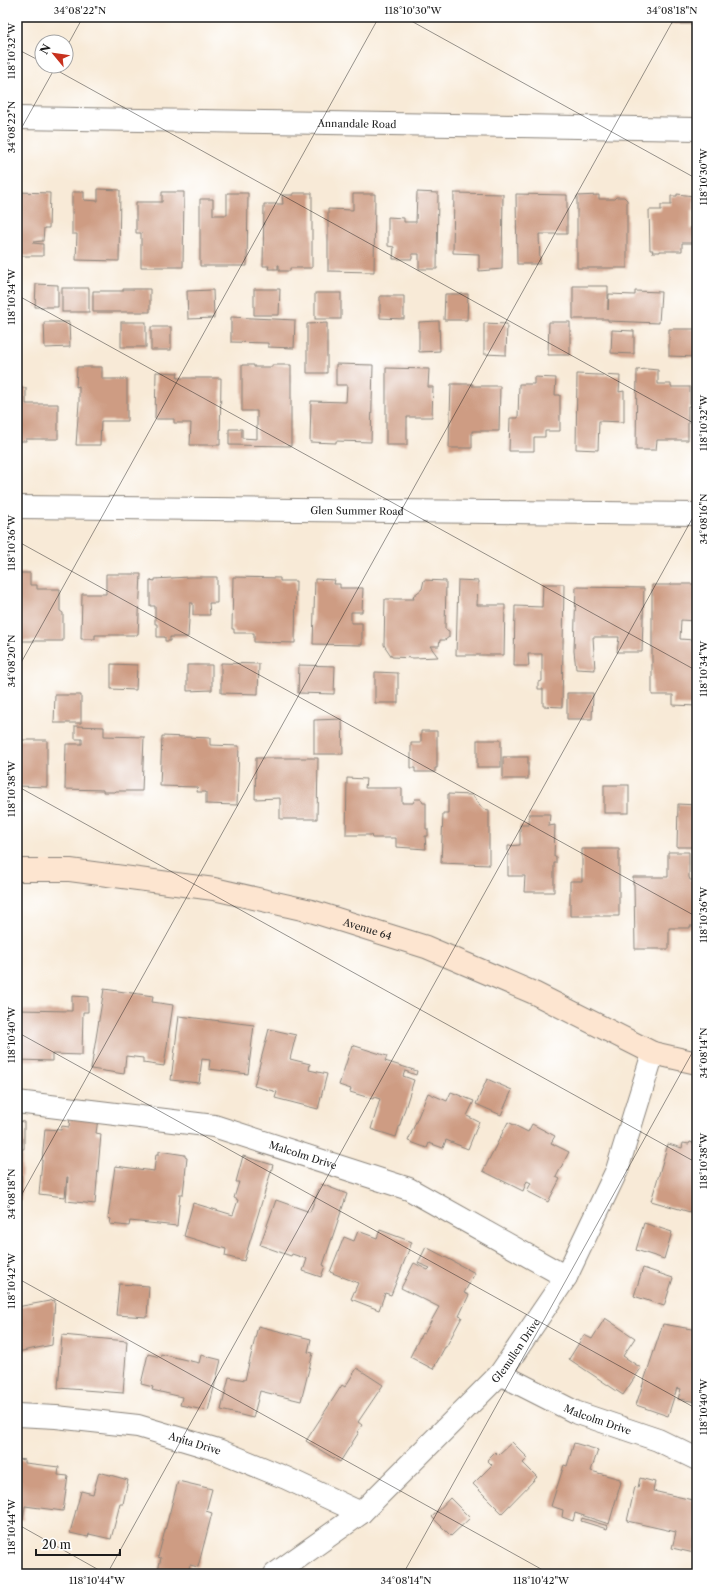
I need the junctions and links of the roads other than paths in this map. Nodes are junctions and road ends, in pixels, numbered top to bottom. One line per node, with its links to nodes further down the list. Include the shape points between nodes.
1 (17, 118): 2 (street, Annandale Road)
2 (697, 130)
3 (17, 507): 4 (street, Glen Summer Road)
4 (697, 514)
5 (17, 870): 6 (street, Avenue 64, via 70,870 214,889 310,912 426,947 534,993)
6 (653, 1053): 7 (street, Avenue 64); 9 (street, Glenullen Drive, via 617,1170)
7 (697, 1063)
8 (17, 1102): 9 (street, Malcolm Drive, via 214,1126 409,1189)
9 (566, 1277): 10 (street, Glenullen Drive)
10 (500, 1374): 12 (street, Malcolm Drive, via 575,1412 658,1440); 13 (street, Glenullen Drive)
11 (17, 1415): 13 (street, Anita Drive, via 138,1426 218,1450)
12 (697, 1460)
13 (361, 1513): 14 (street, Glenullen Drive)
14 (275, 1574)

